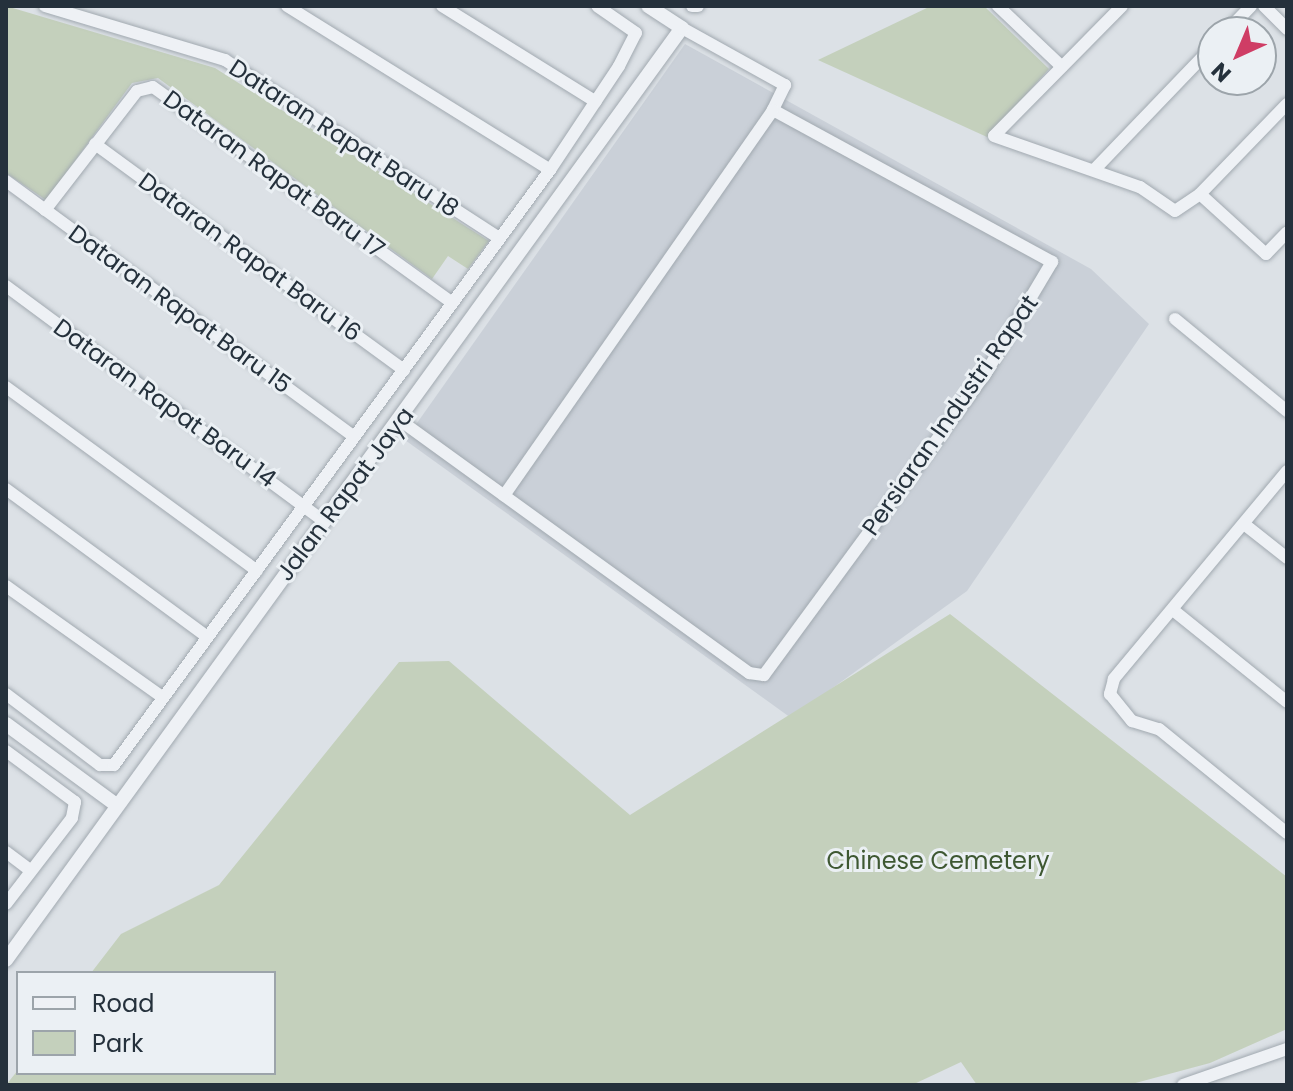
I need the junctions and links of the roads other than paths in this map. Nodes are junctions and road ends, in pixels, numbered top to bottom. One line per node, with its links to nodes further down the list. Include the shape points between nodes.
1 (45, 6): 23 (street, Dataran Rapat Baru 18, via 225,60)
2 (287, 6): 18 (street)
3 (442, 6): 13 (street)
4 (597, 6): 13 (street, via 631,27 637,39)
5 (648, 6): 9 (street)
6 (998, 6): 12 (street)
7 (1122, 6): 12 (street)
8 (1264, 6): 10 (street)
9 (682, 28): 15 (street, via 785,85); 30 (street, Jalan Rapat Jaya)
10 (1287, 29)
11 (1197, 63): 17 (street)
12 (1062, 67): 17 (street, via 994,136)
13 (596, 102): 18 (street)
14 (1287, 104): 20 (street)
15 (773, 110): 34 (street); 34 (street, Persiaran Industri Rapat, via 1052,262 984,376 764,675 749,673)
16 (95, 144): 21 (street, Dataran Rapat Baru 17); 25 (street, Dataran Rapat Baru 17, via 137,91 153,87); 27 (street, Dataran Rapat Baru 16)
17 (1095, 169): 20 (street, via 1140,187 1175,211)
18 (550, 170): 23 (street)
19 (6, 181): 21 (street, Dataran Rapat Baru 15)
20 (1200, 194): 22 (street, via 1266,254)
21 (45, 210): 31 (street, Dataran Rapat Baru 15)
22 (1287, 232)
23 (499, 238): 25 (street)
24 (6, 286): 35 (street, Dataran Rapat Baru 14)
25 (452, 303): 27 (street)
26 (1175, 319): 29 (street)
27 (404, 370): 31 (street)
28 (6, 387): 39 (street)
29 (1287, 411)
30 (401, 421): 34 (street, Persiaran Industri Rapat); 36 (street, Jalan Rapat Jaya)
31 (354, 437): 35 (street)
32 (1287, 471): 37 (street)
33 (6, 489): 42 (street)
34 (504, 495)
35 (306, 506): 36 (street, Dataran Rapat Baru 14); 39 (street)
36 (324, 521): 48 (street, Jalan Rapat Jaya)
37 (1244, 524): 38 (street); 41 (street)
38 (1287, 558)
39 (257, 571): 42 (street)
40 (6, 586): 44 (street)
41 (1173, 610): 45 (street); 49 (street, via 1114,679 1110,694 1132,721 1159,729)
42 (206, 636): 44 (street)
43 (6, 694): 44 (street, via 106,768 114,765)
44 (162, 697)
45 (1287, 702)
46 (6, 724): 48 (street)
47 (6, 751): 51 (street, via 75,802 72,818)
48 (115, 804): 53 (street, Jalan Rapat Jaya)
49 (1287, 833)
50 (6, 852): 51 (street)
51 (31, 871): 52 (street)
52 (6, 904)
53 (6, 960)
54 (1287, 1049): 55 (street)
55 (1183, 1085)

